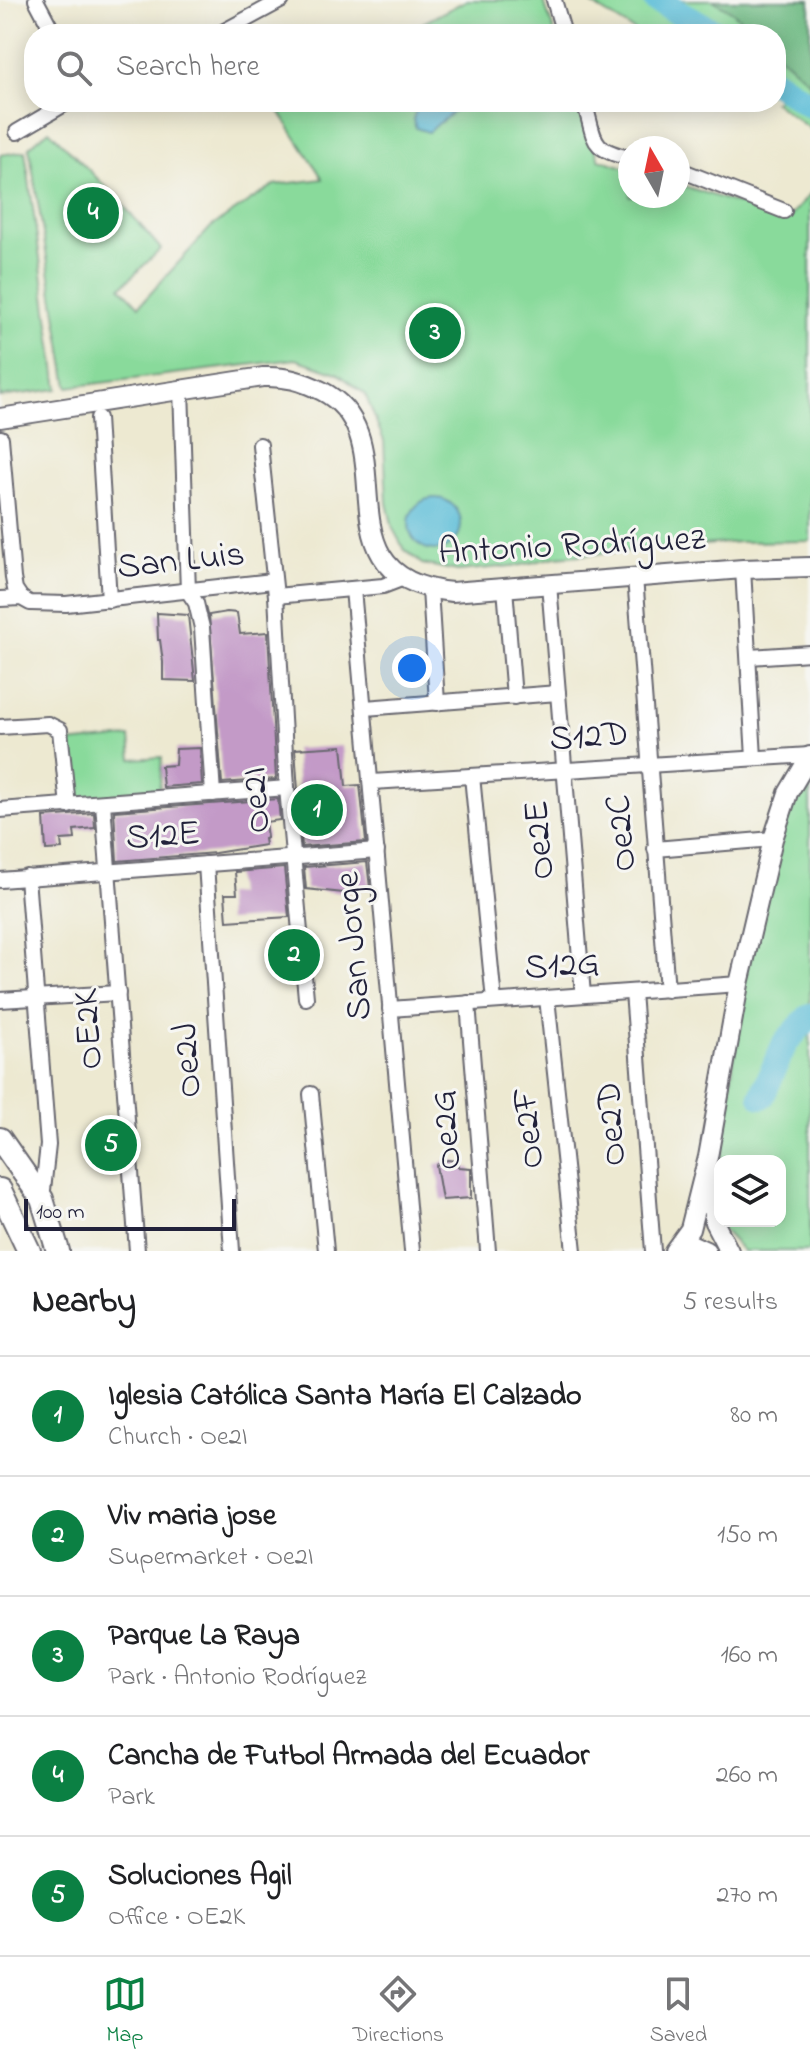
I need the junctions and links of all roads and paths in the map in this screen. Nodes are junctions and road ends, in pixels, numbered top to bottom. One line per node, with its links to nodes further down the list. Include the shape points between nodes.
1 (36, 0): 4 (street)
2 (282, 0): 5 (street)
3 (554, 0): 6 (street)
4 (49, 24)
5 (238, 24)
6 (561, 24)
7 (51, 112): 9 (street)
8 (587, 112): 10 (street, via 597,145)
9 (17, 132)
10 (618, 155)
11 (690, 174): 12 (street)
12 (784, 211)
13 (181, 389): 14 (street, Antonio Rodríguez); 21 (street, Antonio Rodríguez, via 286,377 339,403 358,428 374,545 384,562); 27 (street)
14 (0, 418)
15 (98, 418): 30 (street)
16 (1, 438): 28 (street, via 13,578)
17 (260, 445): 24 (street, Oe2I)
18 (810, 567): 19 (street, Antonio Rodríguez)
19 (743, 569): 20 (street, Antonio Rodríguez); 32 (street)
20 (635, 577): 22 (street, Antonio Rodríguez); 40 (street, Oe2C)
21 (404, 578): 25 (street, San Luis); 26 (street, Antonio Rodríguez)
22 (549, 584): 23 (street, Antonio Rodríguez); 33 (street, Oe2E)
23 (505, 588): 26 (street, Antonio Rodríguez); 34 (street)
24 (275, 589): 25 (street, San Luis); 27 (street, San Luis); 44 (street, Oe2I)
25 (353, 589): 36 (street, San Jorge)
26 (430, 589): 35 (street)
27 (188, 591): 30 (street, San Luis); 45 (street, via 202,628)
28 (21, 598): 29 (street, San Luis); 30 (street, San Luis, via 41,605)
29 (0, 599)
30 (109, 600)
31 (810, 653): 32 (street)
32 (749, 657): 39 (street)
33 (558, 693): 34 (street); 41 (street, Oe2E)
34 (514, 697): 35 (street)
35 (437, 703): 36 (street)
36 (365, 708): 43 (street, San Jorge)
37 (0, 727): 47 (street, via 48,724 60,730)
38 (810, 756): 39 (street, S12D); 49 (street, via 788,793)
39 (754, 758): 40 (street, S12D)
40 (648, 765): 41 (street, S12D); 50 (street, Oe2C)
41 (565, 770): 42 (street, S12D); 61 (street, Oe2E)
42 (472, 776): 43 (street, S12D); 66 (street)
43 (372, 782): 51 (street, San Jorge)
44 (287, 788): 45 (street); 52 (street, Oe2I)
45 (213, 794): 46 (street)
46 (103, 803): 47 (street); 54 (street, OE2K)
47 (68, 806): 48 (street)
48 (0, 810)
49 (773, 839): 50 (street); 57 (street)
50 (655, 849): 58 (street, Oe2C)
51 (377, 851): 52 (street, S12E); 68 (street, San Jorge)
52 (293, 858): 53 (street, S12E); 63 (street, Oe2I)
53 (206, 864): 54 (street, S12E); 78 (street, Oe2J)
54 (108, 871): 55 (street, S12E); 60 (street, OE2K)
55 (27, 877): 56 (street, S12E); 62 (street)
56 (0, 880)
57 (739, 984): 58 (street, S12G); 71 (street)
58 (667, 990): 59 (street, S12G)
59 (633, 992): 61 (street, S12G); 83 (street, Oe2D)
60 (118, 993): 62 (street); 77 (street, OE2K)
61 (583, 995): 64 (street, S12G)
62 (37, 998): 65 (street); 73 (street, via 48,1145)
63 (306, 998)
64 (547, 998): 66 (street, S12G); 82 (street, Oe2F)
65 (0, 1000)
66 (494, 1001): 67 (street, S12G)
67 (468, 1003): 68 (street, S12G); 81 (street, Oe2G)
68 (390, 1009): 80 (street, San Jorge)
69 (311, 1094): 79 (street)
70 (0, 1139): 73 (main road)
71 (708, 1157): 74 (street, via 690,1229); 85 (street, via 714,1222)
72 (0, 1190): 75 (main road)
73 (42, 1199): 76 (main road)
74 (679, 1246): 84 (street)
75 (29, 1251)
76 (58, 1251)
77 (137, 1251)
78 (232, 1251)
79 (326, 1251)
80 (412, 1251)
81 (488, 1251)
82 (574, 1251)
83 (653, 1251)
84 (706, 1251)
85 (729, 1251)

